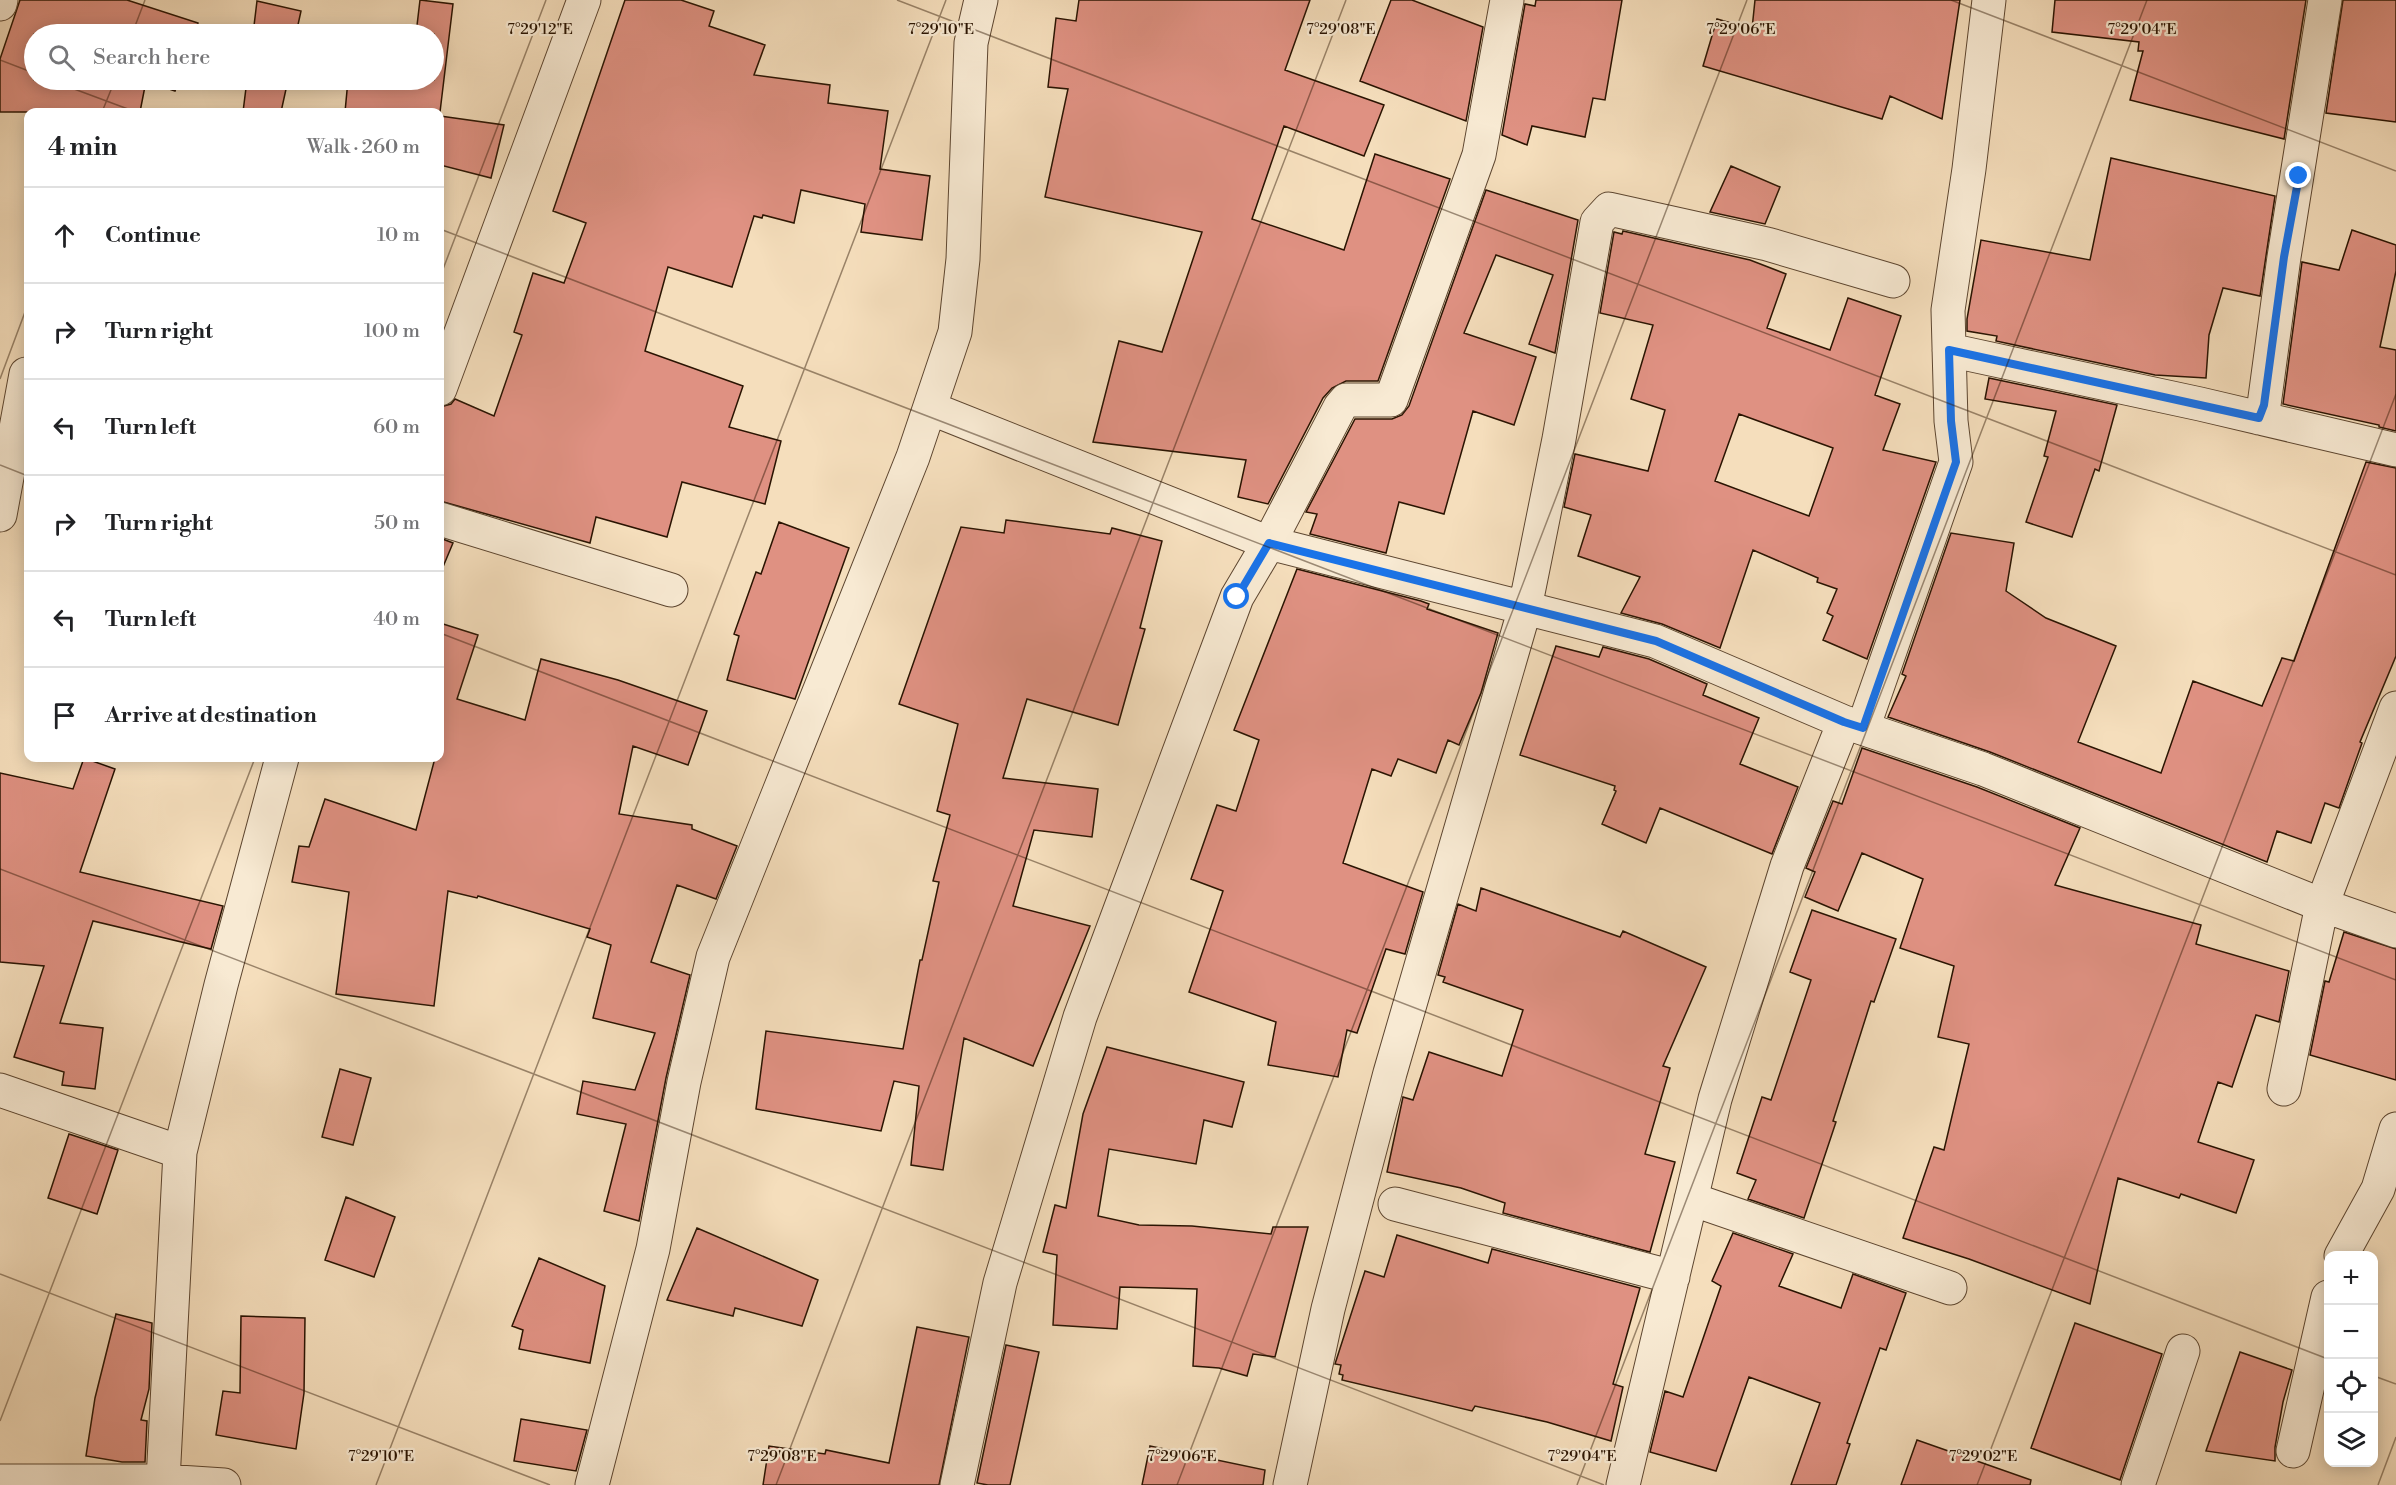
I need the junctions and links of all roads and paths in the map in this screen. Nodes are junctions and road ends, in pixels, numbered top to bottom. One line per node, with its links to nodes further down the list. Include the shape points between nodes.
1 (585, 0): 9 (street)
2 (981, 0): 10 (street, via 971,43 963,259 955,332)
3 (1507, 0): 15 (street, via 1479,154 1391,400 1346,400 1340,407)
4 (1989, 0): 7 (street, via 1948,310)
5 (2325, 0): 11 (street)
6 (1893, 281): 17 (street, via 1767,244 1609,209 1597,222)
7 (1949, 350): 11 (street); 19 (street, via 1956,462)
8 (18, 372): 13 (street)
9 (444, 378)
10 (930, 408): 15 (street); 38 (street, via 914,457 713,957 684,1082 653,1249)
11 (2259, 418): 12 (street)
12 (2396, 450)
13 (0, 515)
14 (444, 520): 16 (street)
15 (1269, 543): 17 (street); 39 (street, via 1237,597 1080,1017 1000,1283)
16 (671, 590)
17 (1525, 608): 19 (street, via 1656,641); 40 (street, via 1390,1073 1328,1309)
18 (2396, 708): 21 (street)
19 (1854, 725): 21 (street, via 1983,769); 27 (street, via 1787,866 1715,1099)
20 (281, 762): 26 (street)
21 (2322, 905): 22 (street); 23 (street)
22 (2396, 931)
23 (2284, 1089)
24 (0, 1090): 26 (street)
25 (2396, 1128): 29 (street, via 2378,1189)
26 (180, 1152): 36 (street)
27 (1691, 1199): 30 (street); 31 (street)
28 (1395, 1204): 30 (street)
29 (2345, 1251)
30 (1673, 1277): 41 (street)
31 (1950, 1288)
32 (2326, 1305): 34 (street)
33 (2183, 1351): 42 (street)
34 (2293, 1451)
35 (0, 1481): 36 (street)
36 (163, 1481): 37 (street)
37 (224, 1485)
38 (592, 1485)
39 (957, 1485)
40 (1290, 1485)
41 (1623, 1485)
42 (2138, 1485)

